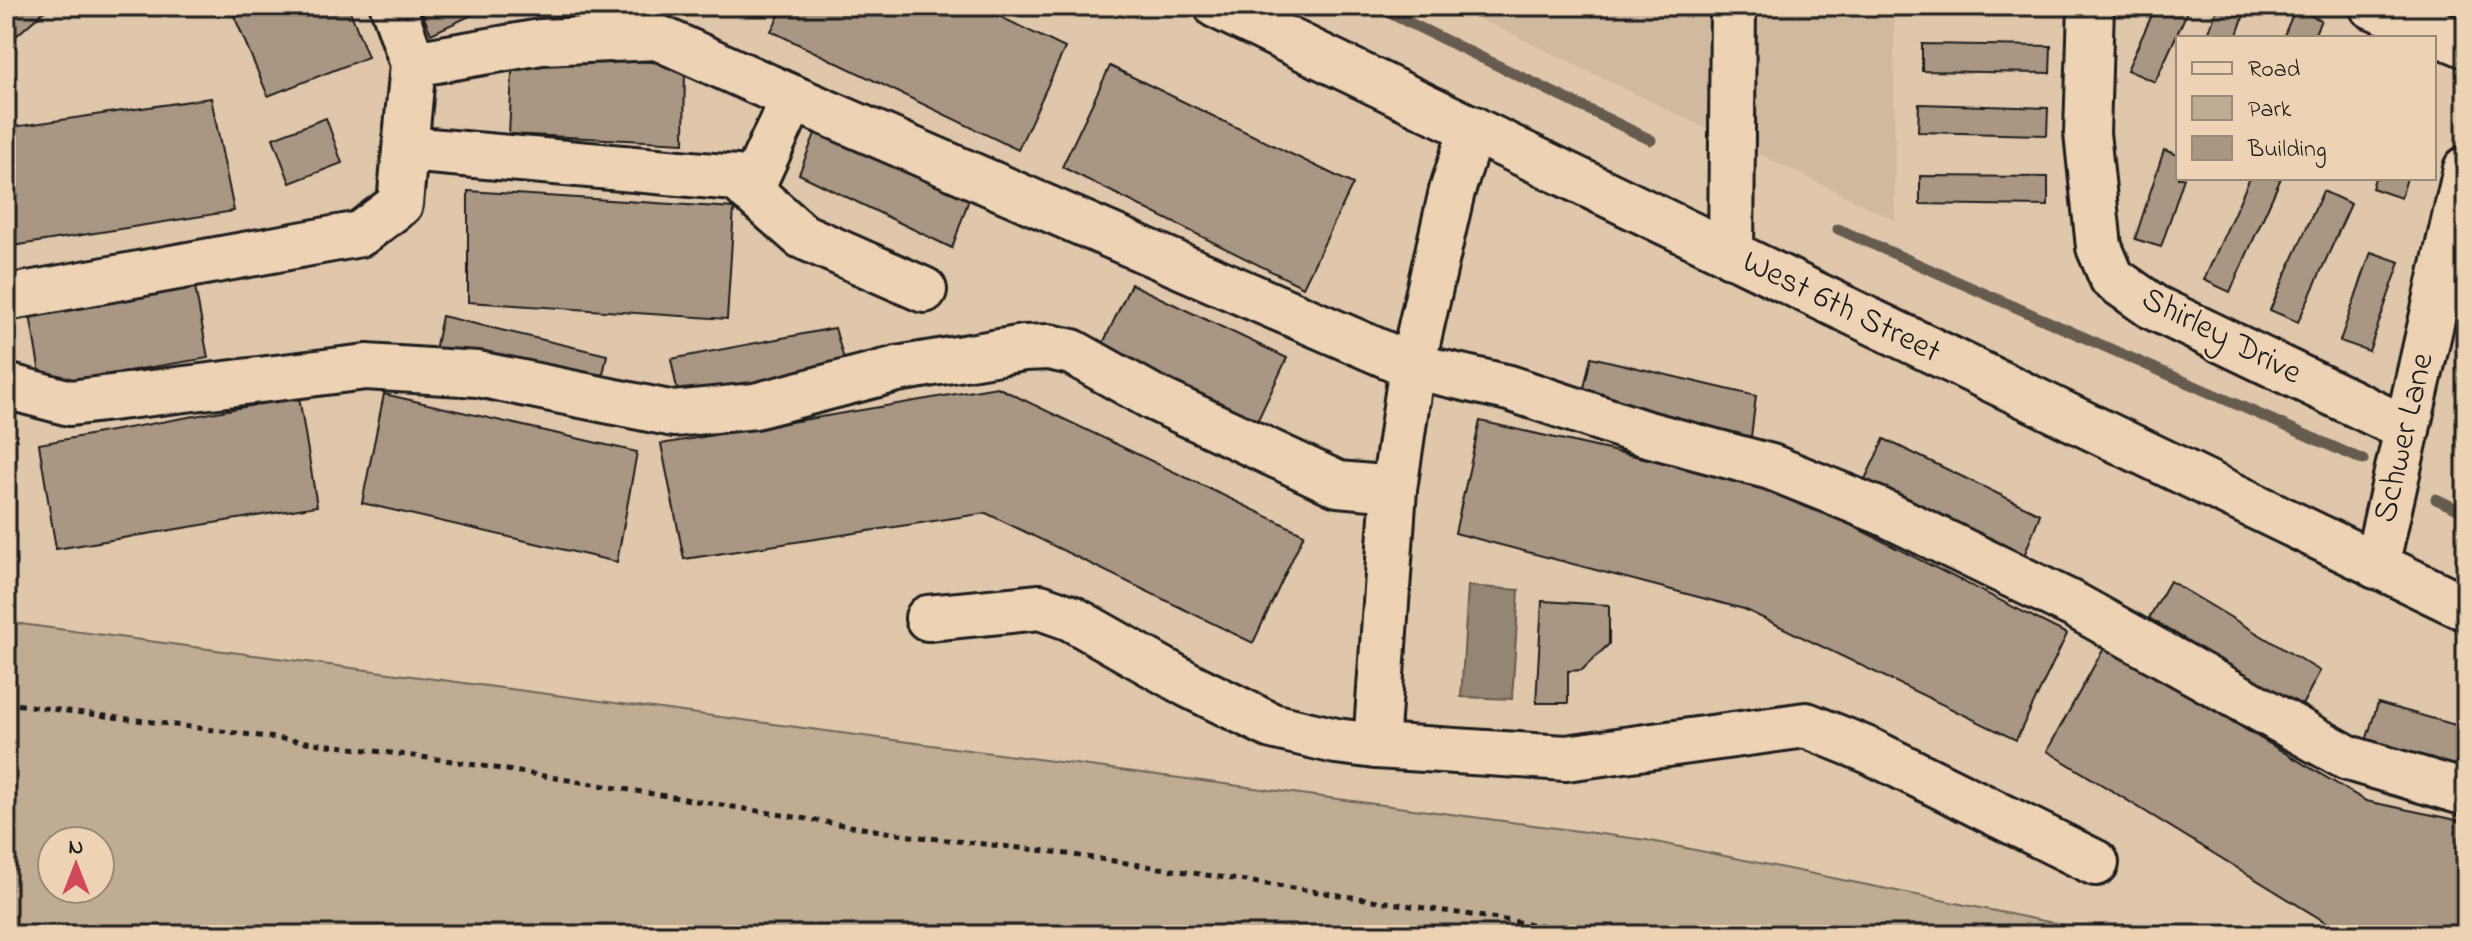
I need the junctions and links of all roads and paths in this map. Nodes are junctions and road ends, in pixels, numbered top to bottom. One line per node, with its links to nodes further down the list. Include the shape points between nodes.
1 (393, 6): 7 (main road)
2 (1217, 6): 9 (main road, West 6th Street)
3 (1733, 6): 13 (main road)
4 (2091, 6): 18 (main road, Shirley Drive, via 2087,133 2099,247 2112,278 2153,307)
5 (2372, 6): 6 (main road)
6 (2466, 45)
7 (413, 64): 8 (main road, via 541,42 657,37); 10 (main road)
8 (793, 98): 12 (main road); 16 (main road)
9 (1472, 128): 13 (main road, West 6th Street); 16 (main road)
10 (407, 149): 12 (main road, via 736,178); 15 (main road, via 400,204 360,234)
11 (2466, 169): 18 (main road, Schwer Lane)
12 (750, 191): 14 (main road, via 802,236)
13 (1731, 255): 20 (main road, West 6th Street)
14 (924, 290)
15 (6, 298)
16 (1412, 366): 19 (main road); 25 (main road, via 1509,388 1644,433 1771,467 1866,505 2074,605 2348,758)
17 (6, 386): 19 (main road, via 70,403 366,367 478,374 674,414 755,406 897,369 1049,347 1072,352 1154,398 1338,484)
18 (2407, 429): 20 (main road, Schwer Lane)
19 (1394, 489): 24 (main road)
20 (2376, 566): 21 (main road, West 6th Street)
21 (2466, 608)
22 (928, 618): 24 (main road, via 1040,607 1071,618 1272,726)
23 (6, 703): 27 (path, via 452,761 911,836 1047,851)
24 (1376, 746): 26 (main road, via 1566,758 1806,725 1870,751)
25 (2466, 793)
26 (2096, 863)
27 (1604, 935)

